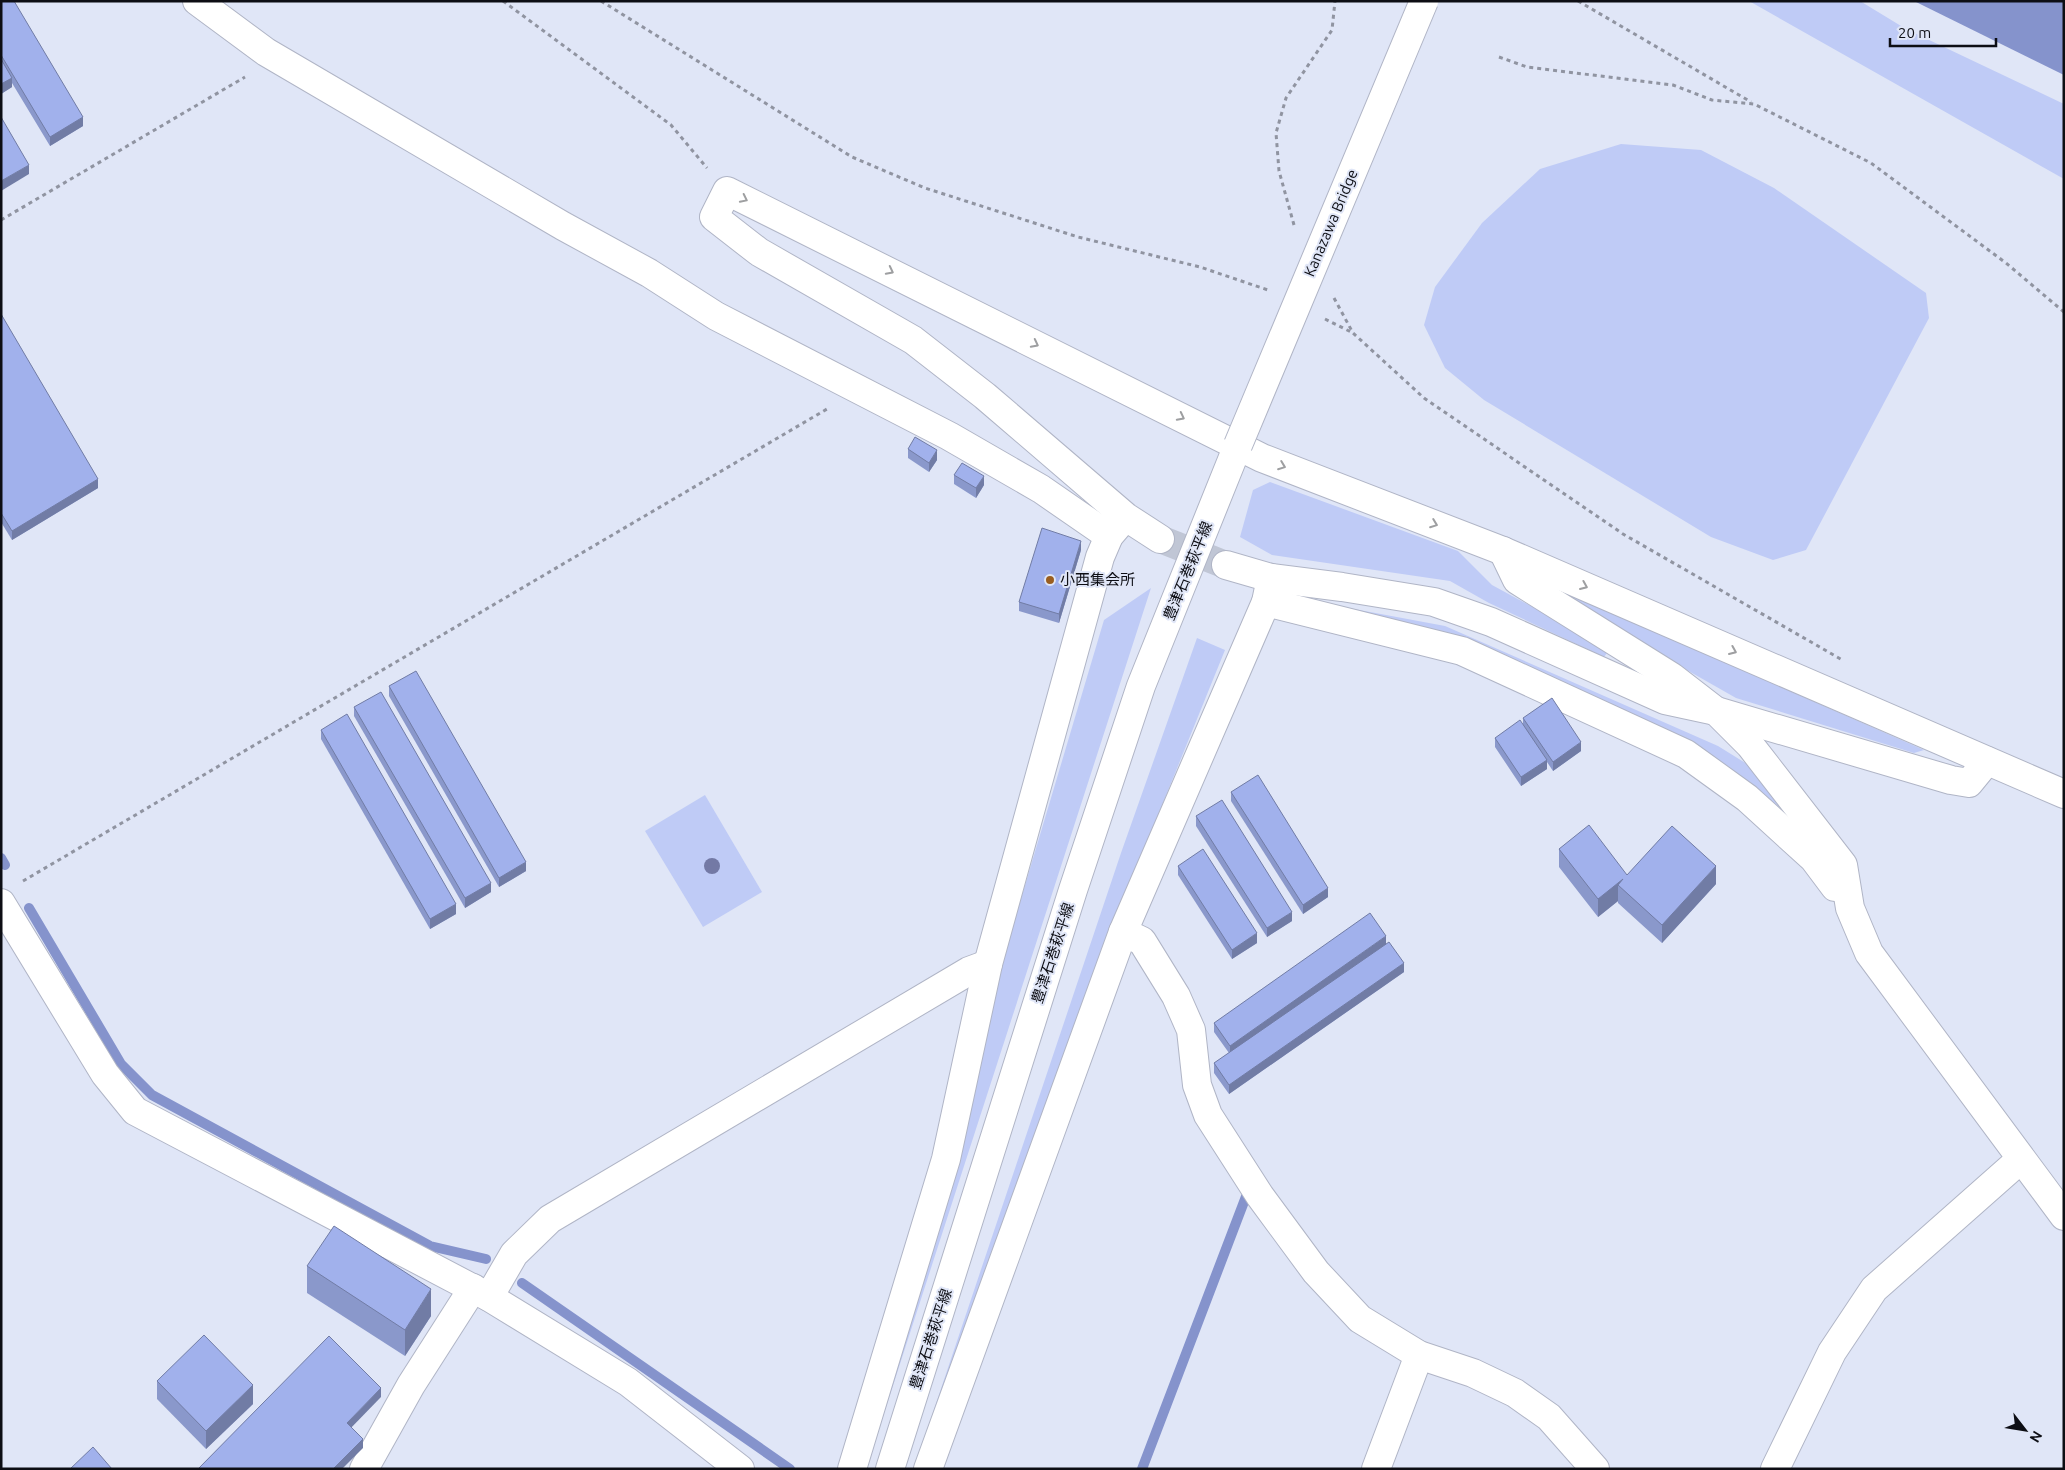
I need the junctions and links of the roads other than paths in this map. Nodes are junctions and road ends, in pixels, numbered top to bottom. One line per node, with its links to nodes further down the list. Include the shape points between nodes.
1 (197, 1): 4 (street, via 266,52 649,273 716,316 949,436 1041,490)
2 (1424, 1): 3 (street, Kanazawa Bridge, bridge)
3 (1238, 445): 4 (street, one-way to 3, via 985,396 913,340 759,252 714,217 727,191); 6 (street, one-way to 6, via 1262,458); 23 (street, 豊津石巻萩平線, via 1141,686)
4 (1118, 526): 5 (street); 15 (street, via 1100,557)
5 (1160, 539)
6 (1503, 551): 9 (street, via 1517,580 1672,678); 10 (street, one-way to 10)
7 (1226, 565): 8 (street)
8 (1268, 590): 9 (street, via 1342,587 1434,602 1490,622 1665,700); 13 (street, via 1462,651 1686,754 1747,798 1814,859); 14 (street)
9 (1716, 711): 10 (street, via 1951,780 1969,783); 13 (street, via 1750,745 1843,865)
10 (1987, 761): 11 (street)
11 (2064, 794)
12 (10, 893): 18 (street, via 105,1074 134,1111)
13 (1850, 908): 16 (street, via 1869,953)
14 (1124, 932): 19 (street, via 1142,941 1176,996 1191,1030 1197,1085 1208,1115 1260,1196 1316,1272 1360,1319); 24 (street)
15 (988, 964): 18 (street, via 969,971 550,1219); 22 (street, via 946,1159)
16 (2021, 1159): 17 (street); 27 (street, via 1874,1289 1832,1352)
17 (2064, 1216)
18 (481, 1292): 20 (street, via 411,1385); 21 (street, via 628,1382)
19 (1419, 1355): 25 (street); 26 (street, via 1515,1393 1549,1417)
20 (364, 1469)
21 (740, 1469)
22 (852, 1469)
23 (890, 1469)
24 (928, 1469)
25 (1376, 1469)
26 (1594, 1469)
27 (1775, 1469)

